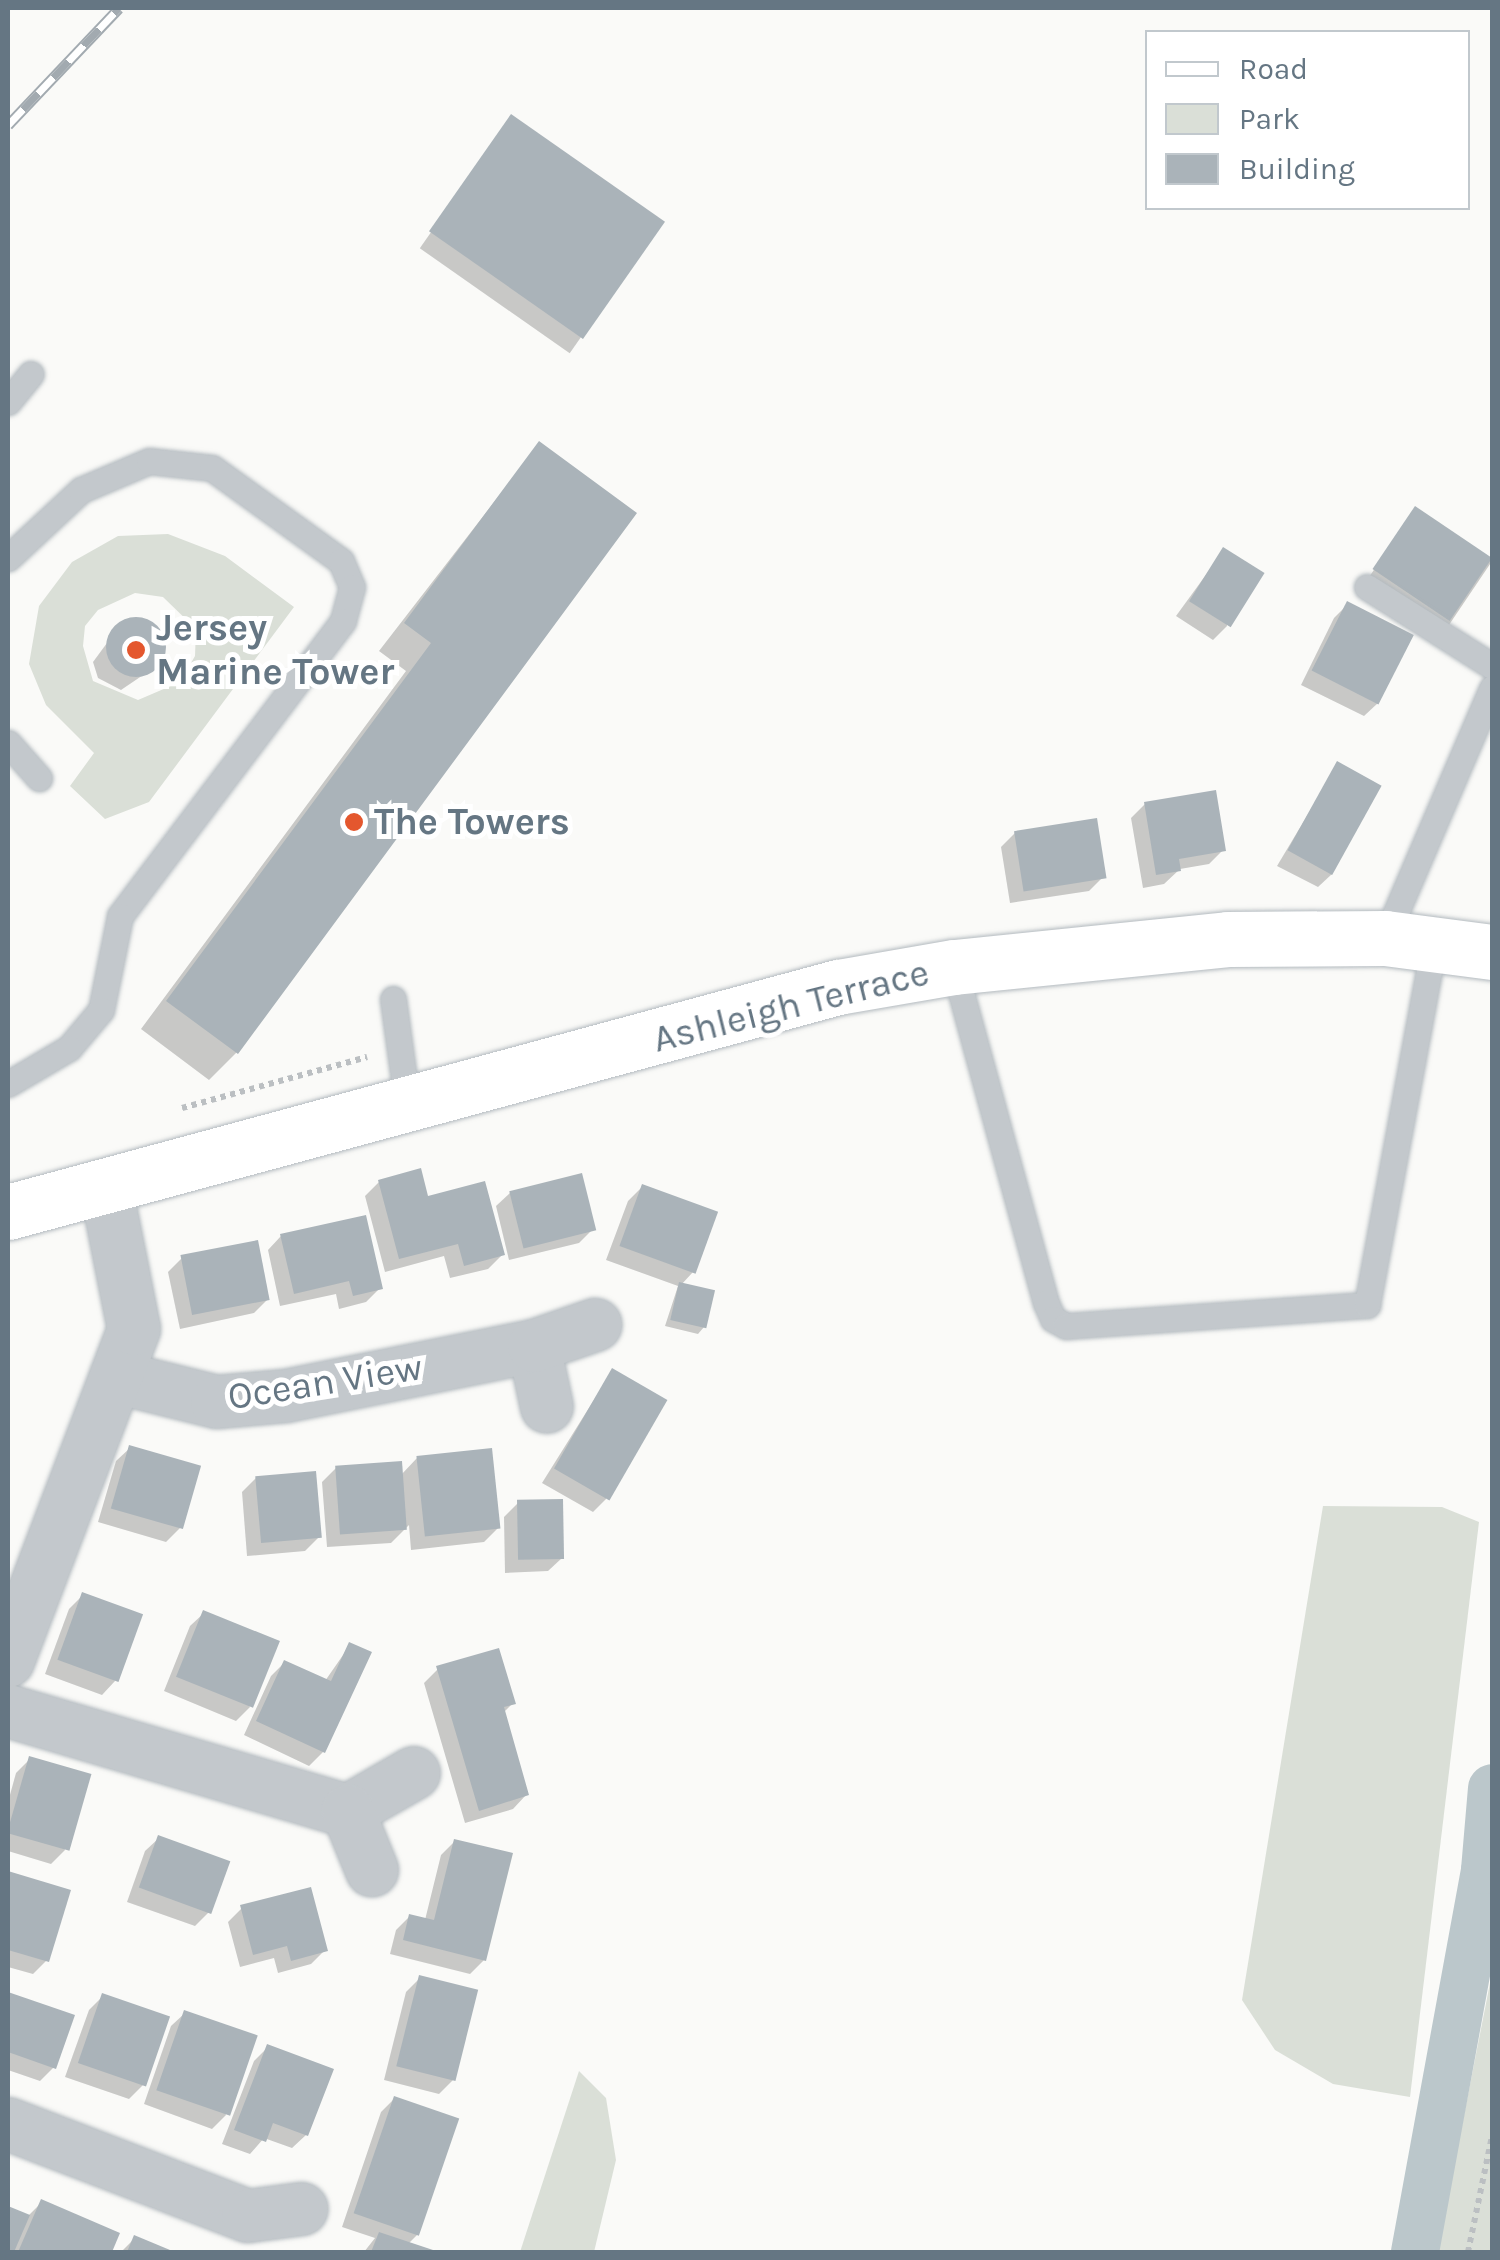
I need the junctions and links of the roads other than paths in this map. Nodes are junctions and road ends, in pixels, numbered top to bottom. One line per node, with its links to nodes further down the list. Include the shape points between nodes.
1 (31, 374): 2 (lane)
2 (8, 402)
3 (8, 558): 13 (lane, via 81,490 149,461 212,468 341,561 352,586 343,621 120,916 101,1010 68,1048)
4 (1368, 587): 5 (lane)
5 (1492, 666)
6 (1492, 688): 9 (lane)
7 (8, 743): 8 (lane)
8 (38, 778)
9 (1409, 941): 10 (main road, Ashleigh Terrace); 11 (main road, Ashleigh Terrace, via 1228,939); 11 (lane, via 1367,1304 1066,1326 1052,1319 1046,1303)
10 (1492, 952)
11 (954, 967): 14 (main road, Ashleigh Terrace, via 838,987)
12 (394, 1000): 14 (lane)
13 (8, 1084)
14 (408, 1108): 15 (main road, Ashleigh Terrace)
15 (106, 1187): 16 (main road, Ashleigh Terrace); 19 (street, via 134,1329)
16 (8, 1212)
17 (595, 1325): 18 (street, Ocean View)
18 (534, 1346): 19 (street, Ocean View, via 286,1396 234,1400); 20 (street)
19 (116, 1377): 21 (street)
20 (546, 1407)
21 (8, 1661)
22 (8, 1710): 24 (street)
23 (414, 1773): 24 (street)
24 (348, 1811): 25 (street)
25 (372, 1870)
26 (8, 2124): 28 (street)
27 (302, 2209): 28 (street)
28 (243, 2234)

